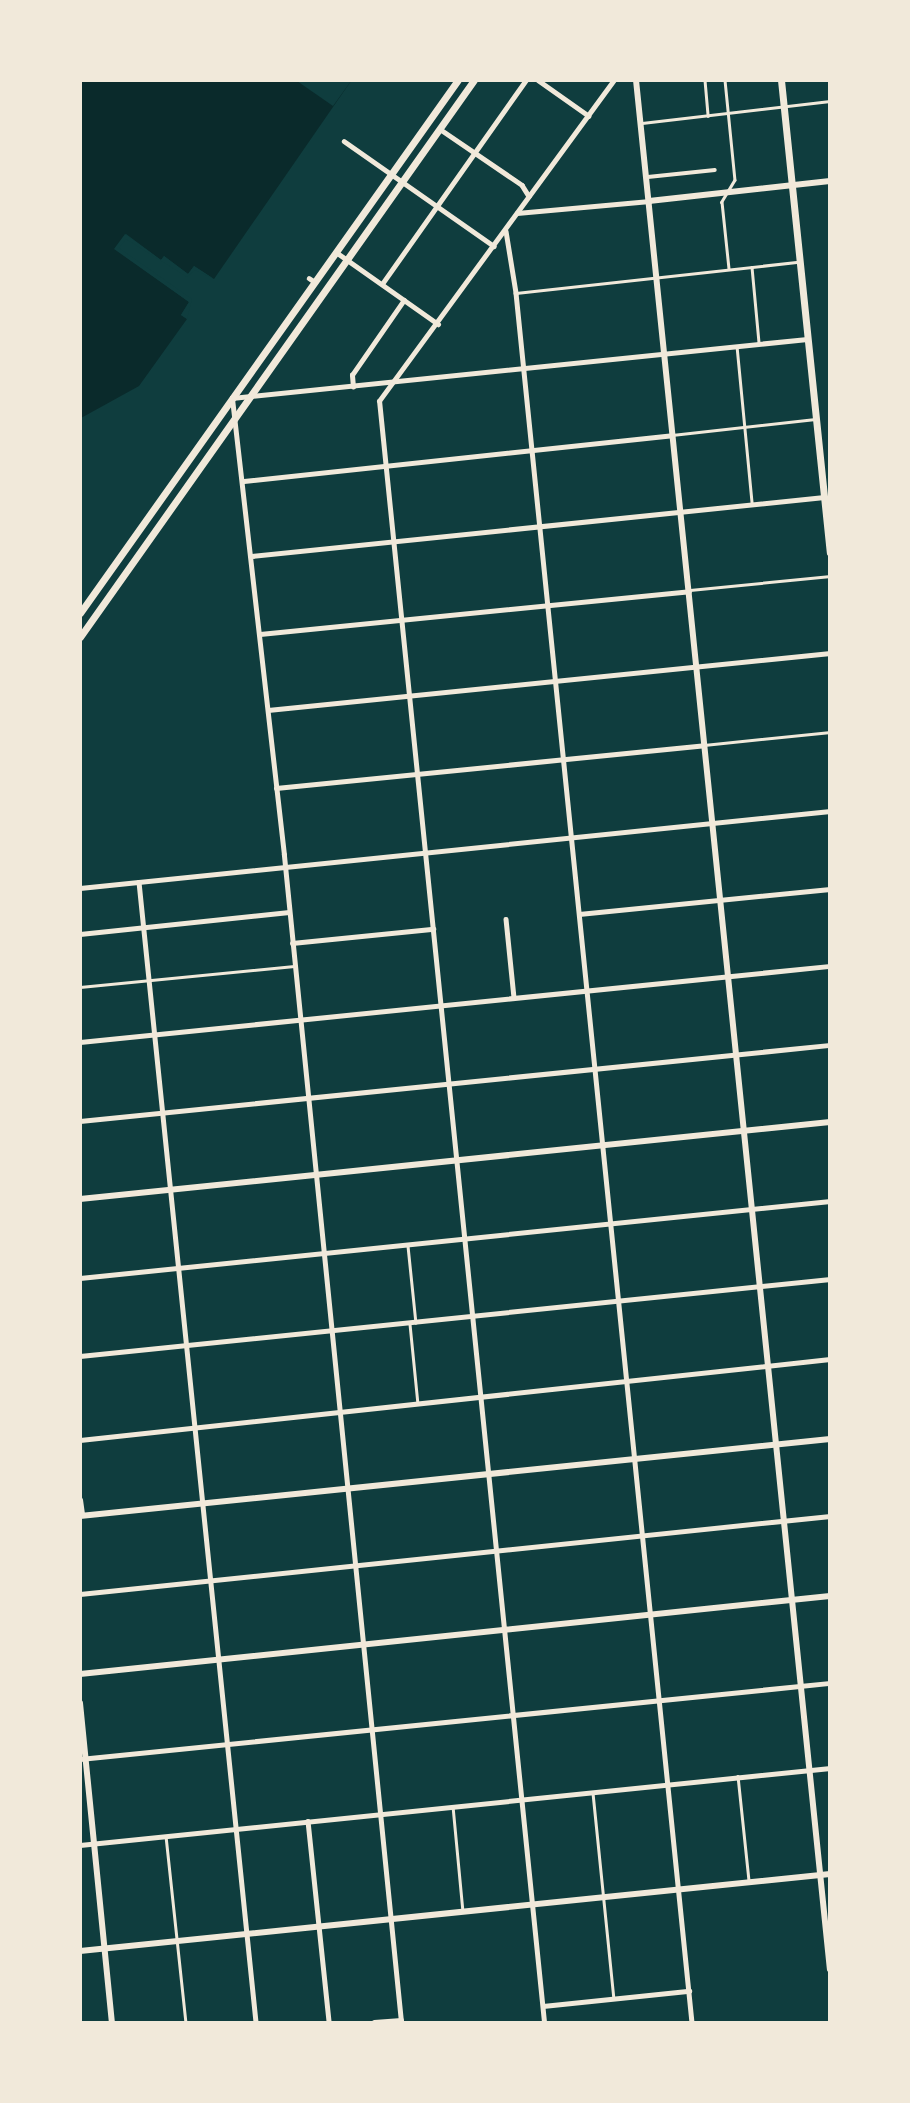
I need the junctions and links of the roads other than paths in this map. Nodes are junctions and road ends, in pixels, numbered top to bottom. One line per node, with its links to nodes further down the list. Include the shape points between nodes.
1 (458, 80): 20 (main road)
2 (474, 80): 16 (main road)
3 (526, 80): 18 (street)
4 (538, 80): 13 (street)
5 (614, 80): 13 (street)
6 (636, 80): 15 (street)
7 (705, 80): 14 (lane)
8 (725, 80): 12 (lane)
9 (781, 80): 11 (main road)
10 (830, 101): 11 (lane)
11 (784, 107): 12 (lane); 24 (main road)
12 (729, 114): 14 (lane); 25 (lane, via 735,180)
13 (589, 116): 26 (street)
14 (708, 116): 15 (lane)
15 (641, 123): 21 (street)
16 (440, 129): 18 (street); 23 (main road)
17 (344, 141): 20 (street)
18 (475, 153): 26 (street, via 524,187); 28 (street)
19 (715, 170): 21 (street)
20 (391, 173): 23 (street); 32 (main road)
21 (646, 178): 27 (street)
22 (830, 181): 24 (street)
23 (403, 182): 28 (street); 33 (main road)
24 (793, 185): 25 (street); 34 (main road)
25 (729, 192): 27 (street); 36 (lane, via 722,202)
26 (529, 196): 29 (street)
27 (649, 201): 29 (street); 37 (street)
28 (437, 206): 31 (street); 38 (street)
29 (517, 213): 30 (street)
30 (506, 230): 31 (street); 39 (street)
31 (494, 246): 41 (street)
32 (335, 252): 33 (street); 50 (main road)
33 (347, 260): 38 (street); 49 (main road)
34 (800, 262): 35 (lane); 42 (main road)
35 (752, 267): 36 (lane); 43 (lane)
36 (729, 269): 37 (lane)
37 (656, 276): 39 (lane); 45 (street)
38 (382, 284): 40 (street)
39 (516, 293): 46 (street)
40 (404, 300): 41 (street); 48 (street, via 352,375)
41 (438, 324): 47 (street)
42 (808, 339): 43 (street); 52 (main road)
43 (760, 344): 44 (street)
44 (737, 346): 45 (street); 53 (lane)
45 (664, 355): 46 (street); 54 (street)
46 (524, 369): 47 (street); 55 (street)
47 (393, 383): 48 (street); 56 (street, via 379,401)
48 (353, 387): 49 (street)
49 (250, 397): 50 (street); 51 (main road)
50 (232, 398): 51 (street); 68 (main road)
51 (237, 416): 57 (street); 71 (main road)
52 (816, 418): 53 (lane); 58 (main road)
53 (745, 427): 54 (lane); 59 (lane)
54 (672, 435): 55 (street); 60 (street)
55 (532, 449): 56 (street); 61 (street)
56 (385, 464): 57 (street); 62 (street)
57 (244, 481): 64 (street)
58 (824, 497): 59 (street); 63 (main road)
59 (752, 504): 60 (street)
60 (681, 512): 61 (street); 66 (street)
61 (540, 526): 62 (street); 67 (street)
62 (393, 541): 64 (street); 69 (street)
63 (830, 552)
64 (252, 556): 70 (street)
65 (830, 576): 66 (lane)
66 (689, 590): 67 (street); 73 (street)
67 (548, 605): 69 (street); 74 (street)
68 (80, 613)
69 (401, 620): 70 (street); 75 (street)
70 (260, 634): 76 (street)
71 (80, 637)
72 (830, 653): 73 (street)
73 (695, 666): 74 (street); 78 (street)
74 (555, 681): 75 (street); 79 (street)
75 (409, 696): 76 (street); 80 (street)
76 (270, 710): 81 (street)
77 (830, 733): 78 (lane)
78 (704, 745): 79 (street); 83 (street)
79 (563, 759): 80 (street); 84 (street)
80 (417, 774): 81 (street); 85 (street)
81 (276, 788): 86 (street)
82 (830, 811): 83 (street)
83 (712, 823): 84 (street); 90 (street)
84 (571, 837): 85 (street); 92 (street)
85 (425, 852): 86 (street); 95 (street)
86 (285, 867): 87 (street); 91 (street)
87 (139, 881): 88 (street); 94 (street)
88 (80, 888)
89 (830, 889): 90 (street)
90 (720, 899): 92 (street); 100 (street)
91 (289, 912): 94 (street); 97 (street)
92 (579, 914): 103 (street)
93 (506, 919): 104 (street)
94 (144, 926): 96 (street); 101 (street)
95 (433, 929): 97 (street); 105 (street)
96 (80, 934)
97 (292, 943): 98 (street)
98 (294, 966): 101 (lane); 106 (street)
99 (830, 966): 100 (street)
100 (728, 976): 103 (street); 110 (street)
101 (149, 981): 102 (lane); 107 (street)
102 (80, 988)
103 (587, 990): 104 (street); 111 (street)
104 (514, 998): 105 (street)
105 (440, 1005): 106 (street); 112 (street)
106 (299, 1020): 107 (street); 113 (street)
107 (155, 1035): 108 (street); 114 (street)
108 (80, 1042)
109 (830, 1045): 110 (street)
110 (736, 1054): 111 (street); 117 (street)
111 (595, 1068): 112 (street); 118 (street)
112 (448, 1083): 113 (street); 119 (street)
113 (307, 1098): 114 (street); 120 (street)
114 (163, 1112): 115 (street); 121 (street)
115 (80, 1121)
116 (830, 1122): 117 (street)
117 (744, 1130): 118 (street); 124 (street)
118 (603, 1146): 119 (street); 125 (street)
119 (456, 1161): 120 (street); 126 (street)
120 (314, 1175): 121 (street); 128 (street)
121 (171, 1190): 122 (street); 129 (street)
122 (80, 1199)
123 (830, 1201): 124 (street)
124 (752, 1210): 125 (street); 132 (street)
125 (610, 1222): 126 (street); 133 (street)
126 (464, 1237): 127 (street); 134 (street)
127 (408, 1243): 128 (street); 135 (lane)
128 (322, 1252): 129 (street); 136 (street)
129 (179, 1267): 130 (street); 137 (street)
130 (80, 1278)
131 (830, 1279): 132 (street)
132 (760, 1286): 133 (street); 140 (street)
133 (618, 1301): 134 (street); 141 (street)
134 (472, 1317): 135 (street); 142 (street)
135 (413, 1323): 136 (street); 143 (lane)
136 (330, 1331): 137 (street); 144 (street)
137 (187, 1345): 138 (street); 145 (street)
138 (80, 1356)
139 (830, 1359): 140 (street)
140 (768, 1365): 141 (street); 148 (street)
141 (626, 1381): 142 (street); 149 (street)
142 (480, 1397): 143 (street); 150 (street)
143 (418, 1404): 144 (street)
144 (338, 1412): 145 (street); 151 (street)
145 (195, 1428): 147 (street); 153 (street)
146 (830, 1439): 148 (street)
147 (80, 1440)
148 (776, 1444): 149 (street); 156 (street)
149 (634, 1459): 150 (street); 157 (street)
150 (488, 1474): 151 (street); 158 (street)
151 (346, 1488): 153 (street); 159 (street)
152 (80, 1500): 154 (street)
153 (202, 1503): 154 (street); 160 (street)
154 (81, 1516)
155 (830, 1516): 156 (street)
156 (784, 1520): 157 (street); 163 (street)
157 (642, 1536): 158 (street); 164 (street)
158 (496, 1552): 159 (street); 165 (street)
159 (354, 1566): 160 (street); 166 (street)
160 (211, 1581): 161 (street); 167 (street)
161 (80, 1594)
162 (830, 1596): 163 (street)
163 (792, 1600): 164 (street); 170 (street)
164 (650, 1615): 165 (street); 171 (street)
165 (504, 1630): 166 (street); 173 (street)
166 (362, 1645): 167 (street); 174 (street)
167 (218, 1660): 168 (street); 175 (street)
168 (80, 1674)
169 (830, 1683): 170 (street)
170 (800, 1686): 171 (street); 178 (street)
171 (659, 1700): 173 (street); 180 (street)
172 (80, 1703): 176 (street)
173 (513, 1715): 174 (street); 182 (street)
174 (371, 1730): 175 (street); 184 (street)
175 (227, 1744): 176 (street); 186 (street)
176 (83, 1759): 188 (street)
177 (830, 1768): 178 (street)
178 (809, 1770): 179 (street); 191 (street)
179 (738, 1776): 180 (street); 192 (lane)
180 (668, 1784): 181 (street); 193 (street)
181 (593, 1792): 182 (street); 194 (lane)
182 (521, 1799): 183 (street); 195 (street)
183 (453, 1806): 184 (street); 196 (lane)
184 (380, 1814): 185 (street); 197 (street)
185 (308, 1821): 186 (street); 198 (street)
186 (236, 1829): 187 (street); 199 (street)
187 (166, 1836): 188 (street); 200 (lane)
188 (94, 1843): 189 (street); 201 (street)
189 (80, 1845)
190 (830, 1874): 191 (street)
191 (820, 1875): 192 (street); 203 (street)
192 (750, 1882): 193 (street)
193 (678, 1889): 194 (street); 204 (street)
194 (604, 1897): 195 (street); 205 (lane)
195 (532, 1904): 196 (street); 206 (street)
196 (463, 1911): 197 (street)
197 (390, 1919): 198 (street); 207 (street)
198 (319, 1926): 199 (street); 211 (street)
199 (247, 1934): 200 (street); 210 (street)
200 (177, 1941): 201 (street); 209 (lane)
201 (104, 1948): 202 (street); 208 (street)
202 (80, 1951)
203 (830, 1969)
204 (689, 1991): 205 (street); 214 (street)
205 (614, 1998): 206 (street)
206 (543, 2006): 213 (street)
207 (401, 2021): 212 (street)
208 (112, 2022)
209 (186, 2022)
210 (256, 2022)
211 (329, 2022)
212 (374, 2022)
213 (544, 2022)
214 (692, 2022)

